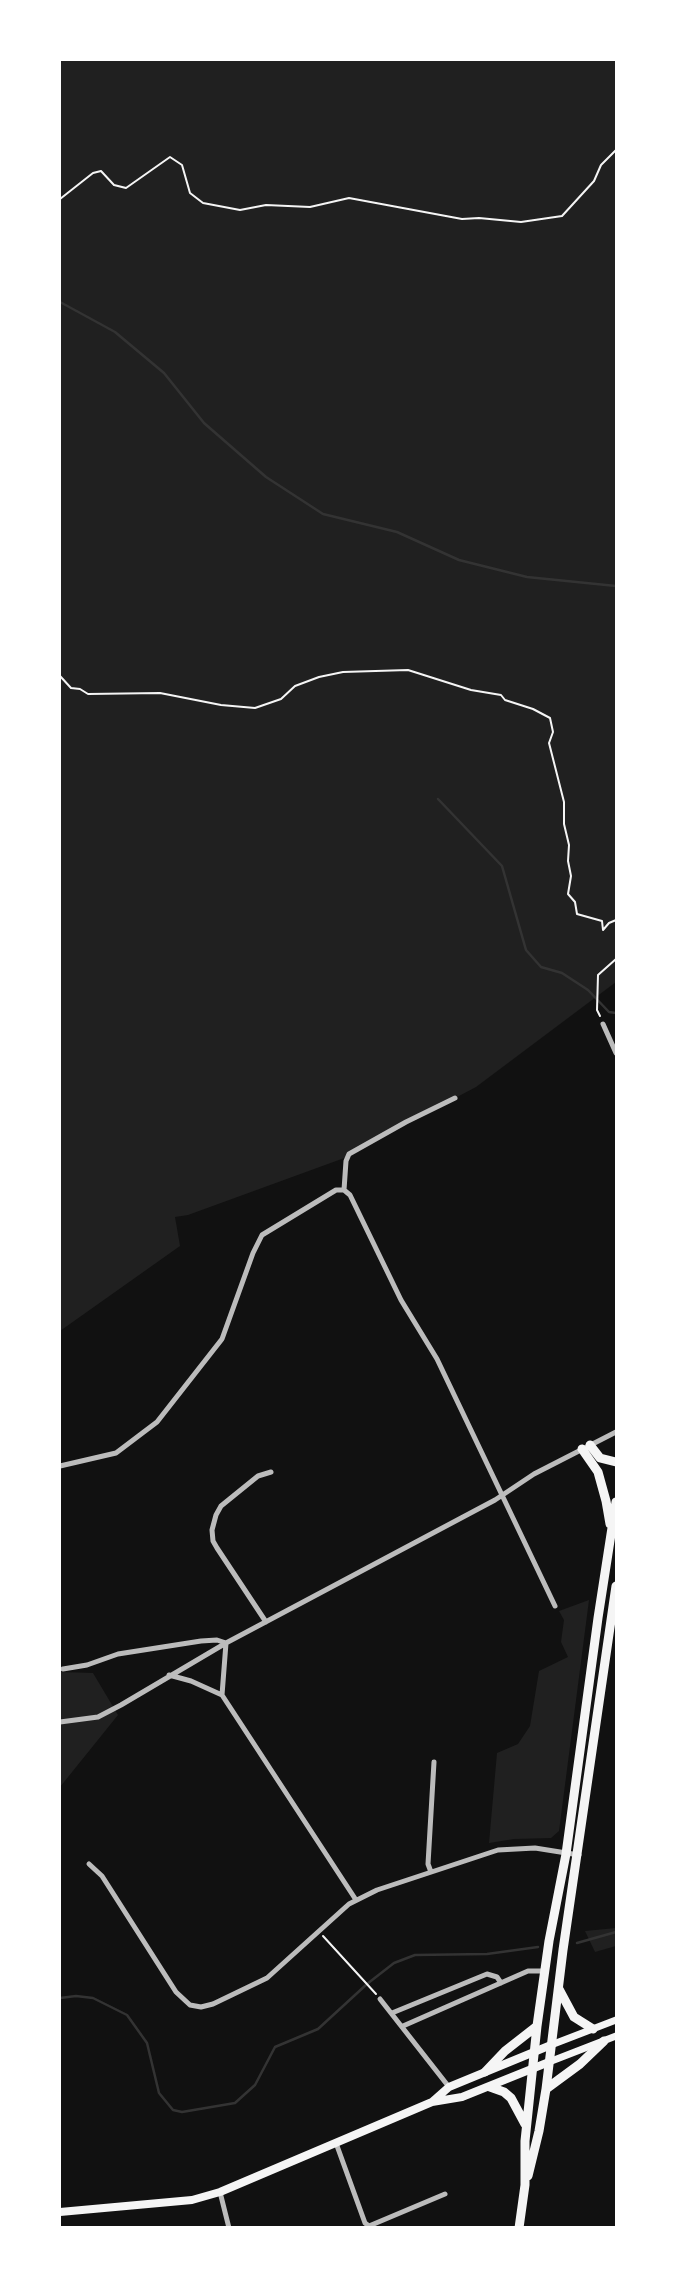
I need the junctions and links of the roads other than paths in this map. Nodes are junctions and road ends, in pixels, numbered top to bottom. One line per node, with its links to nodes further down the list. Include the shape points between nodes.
1 (603, 1024): 2 (street)
2 (617, 1053)
3 (455, 1098): 4 (street, via 353,1152 346,1161)
4 (344, 1189): 8 (street, via 262,1235 222,1339 157,1422 116,1453); 10 (street, via 437,1359)
5 (617, 1432): 6 (street)
6 (586, 1447): 7 (highway, via 600,1458); 10 (street); 12 (highway, via 602,1484)
7 (617, 1462)
8 (60, 1466)
9 (271, 1472): 15 (street, via 258,1476 221,1506 212,1530 217,1548)
10 (503, 1494): 14 (street); 15 (street)
11 (617, 1502): 12 (highway)
12 (611, 1529): 21 (highway)
13 (617, 1586): 22 (highway)
14 (555, 1606)
15 (266, 1622): 16 (street)
16 (226, 1643): 17 (street, via 211,1639); 18 (street); 19 (street)
17 (63, 1668)
18 (169, 1675): 19 (street); 20 (street, via 98,1717)
19 (222, 1695): 28 (street)
20 (60, 1722)
21 (584, 1726): 22 (highway); 24 (highway)
22 (595, 1728): 25 (highway)
23 (434, 1762): 27 (street)
24 (566, 1854): 25 (street); 27 (street, via 512,1848); 29 (highway)
25 (579, 1856): 31 (highway)
26 (89, 1864): 28 (street, via 102,1875 176,1992 190,2005 206,2007 261,1982)
27 (431, 1872): 28 (street)
28 (356, 1899)
29 (544, 1971): 30 (street, via 528,1971); 36 (highway)
30 (502, 1983): 33 (street, via 487,1974); 35 (street)
31 (558, 1988): 37 (highway, via 574,2017); 40 (highway)
32 (380, 1999): 33 (street)
33 (392, 2013): 35 (street)
34 (617, 2020): 37 (main road)
35 (403, 2026): 45 (street)
36 (537, 2026): 41 (highway); 44 (highway)
37 (593, 2029): 40 (main road)
38 (617, 2036): 39 (main road)
39 (604, 2041): 42 (main road); 47 (highway)
40 (551, 2045): 41 (main road); 42 (highway)
41 (534, 2051): 43 (highway); 44 (main road)
42 (549, 2062): 43 (main road); 47 (highway)
43 (533, 2068): 46 (main road); 49 (highway)
44 (485, 2072): 45 (main road)
45 (449, 2087): 48 (main road)
46 (490, 2087): 48 (main road); 49 (highway, via 512,2098)
47 (546, 2089): 51 (highway)
48 (432, 2102): 50 (main road)
49 (526, 2126): 51 (highway)
50 (336, 2143): 52 (main road); 53 (street, via 369,2226)
51 (524, 2186): 56 (highway)
52 (220, 2192): 54 (main road, via 192,2200); 55 (street)
53 (445, 2194)
54 (60, 2212)
55 (229, 2228)
56 (519, 2228)

